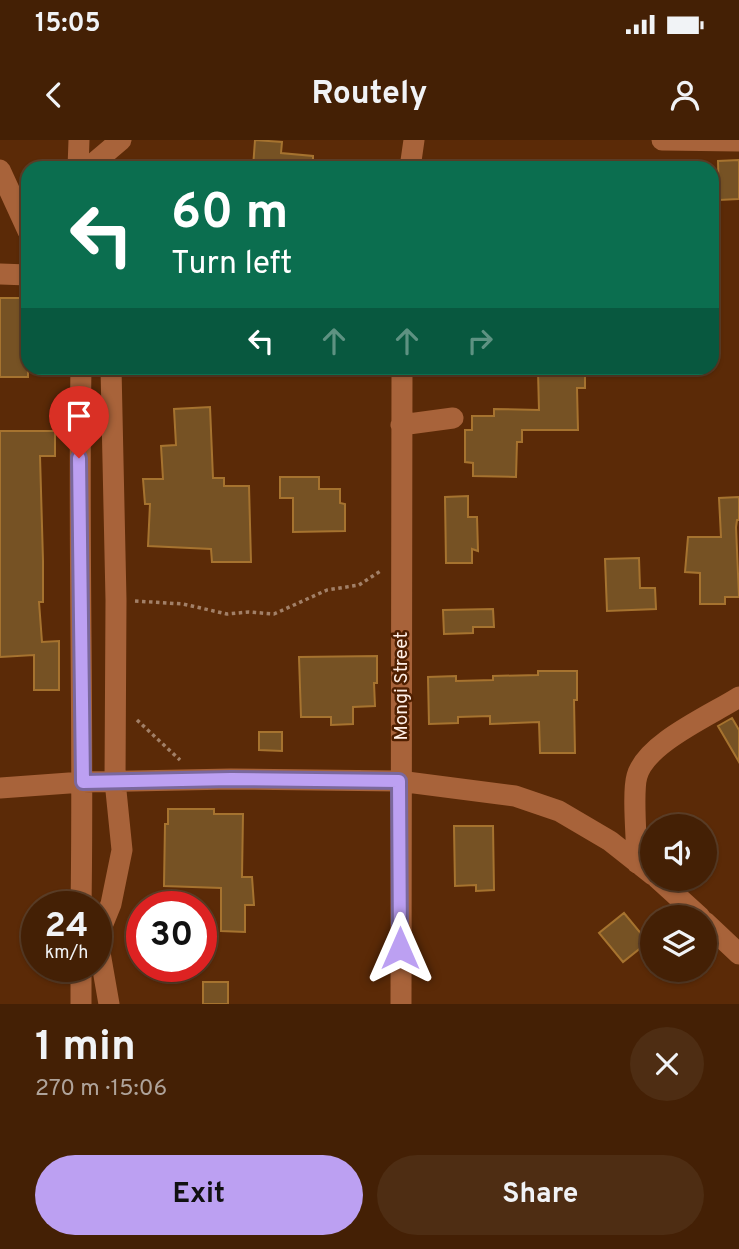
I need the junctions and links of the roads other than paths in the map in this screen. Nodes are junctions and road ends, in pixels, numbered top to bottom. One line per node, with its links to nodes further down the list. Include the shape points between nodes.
1 (79, 140): 5 (street)
2 (414, 140): 6 (street)
3 (662, 140): 4 (street)
4 (739, 141)
5 (78, 161)
6 (411, 161)
7 (0, 170): 8 (street)
8 (21, 216)
9 (0, 274): 10 (street)
10 (21, 275)
11 (81, 375): 19 (street)
12 (111, 375): 17 (street)
13 (402, 375): 15 (street, Mongi Street)
14 (453, 418): 15 (street)
15 (401, 425): 18 (street, Mongi Street)
16 (739, 698): 21 (street, via 673,737 643,763 635,788)
17 (116, 781): 18 (street); 19 (street); 30 (street, via 122,850 99,947)
18 (399, 781): 22 (street, via 516,796 559,811); 31 (street, Mongi Street)
19 (83, 782): 20 (street); 23 (street)
20 (0, 788)
21 (640, 828)
22 (640, 865)
23 (81, 891)
24 (672, 891): 25 (street)
25 (687, 905)
26 (717, 933): 27 (street)
27 (739, 954)
28 (81, 982): 29 (street)
29 (81, 1004)
30 (109, 1004)
31 (401, 1004)

